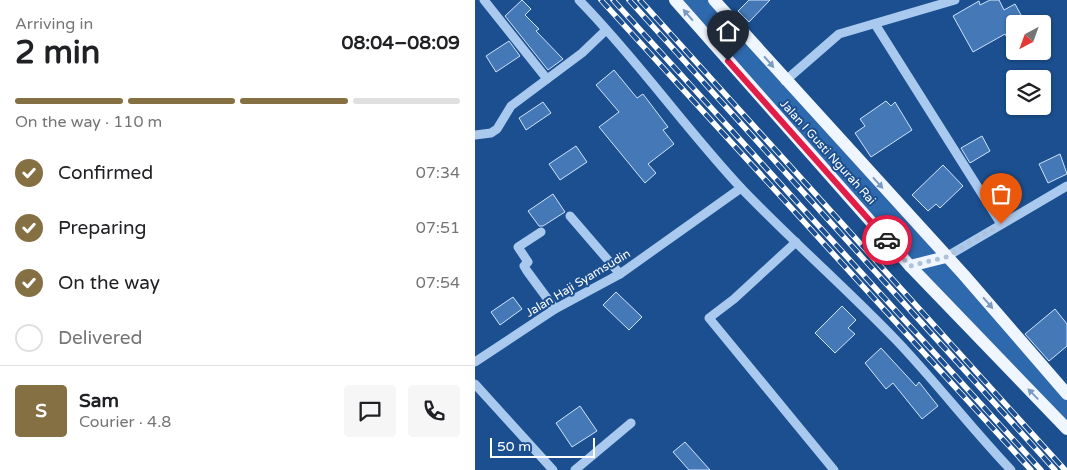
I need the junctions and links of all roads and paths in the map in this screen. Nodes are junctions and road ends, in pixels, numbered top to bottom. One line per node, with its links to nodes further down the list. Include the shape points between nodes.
1 (484, 0): 8 (street)
2 (579, 0): 7 (street)
3 (675, 0): 18 (main road, Jalan I Gusti Ngurah Rai, one-way to 3)
4 (714, 0): 9 (main road, Jalan I Gusti Ngurah Rai, one-way to 9)
5 (955, 0): 6 (street)
6 (875, 24): 9 (street, via 839,34); 14 (street)
7 (607, 30): 8 (street); 12 (street)
8 (547, 79): 10 (street, via 511,106 497,129)
9 (785, 81): 17 (main road, Jalan I Gusti Ngurah Rai, one-way to 17)
10 (475, 135)
11 (1067, 186): 14 (street)
12 (741, 188): 16 (street); 19 (street, Jalan Haji Syamsudin)
13 (570, 216): 19 (street)
14 (1001, 224): 17 (street)
15 (541, 232): 20 (street, via 518,247 528,262 524,266)
16 (796, 242): 28 (street, via 709,318); 29 (street, via 846,288 934,380)
17 (946, 257): 18 (main road); 23 (main road, Jalan I Gusti Ngurah Rai, one-way to 23)
18 (910, 266): 25 (main road, Jalan I Gusti Ngurah Rai, one-way to 18)
19 (620, 274): 20 (street, Jalan Haji Syamsudin)
20 (555, 309): 21 (street, Jalan Haji Syamsudin)
21 (475, 362)
22 (475, 384): 26 (street)
23 (1067, 394)
24 (631, 423): 27 (street)
25 (1067, 429)
26 (553, 470)
27 (575, 470)
28 (834, 470)
29 (1011, 470)

